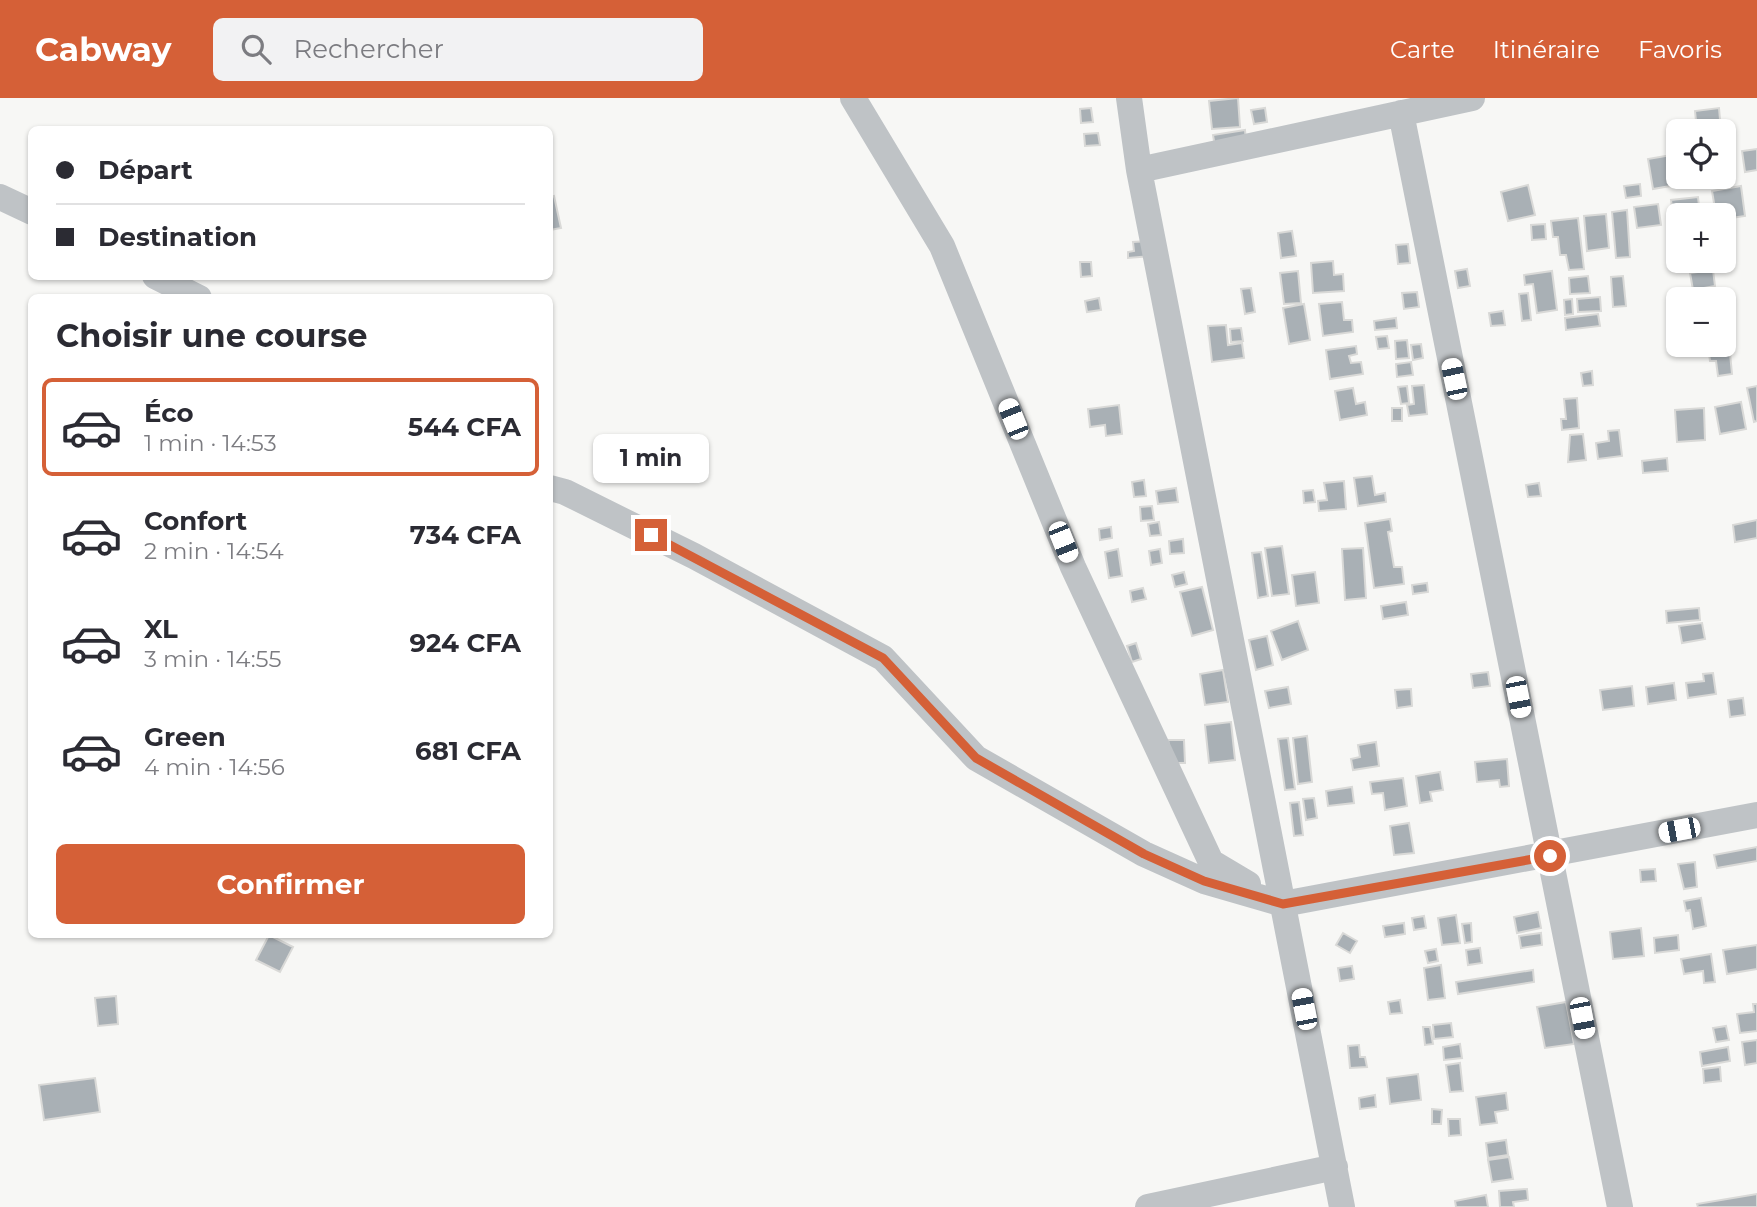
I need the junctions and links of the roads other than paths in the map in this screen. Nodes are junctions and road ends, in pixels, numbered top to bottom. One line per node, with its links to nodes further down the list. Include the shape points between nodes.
1 (853, 98): 13 (street, via 942,246 1073,567 1211,862)
2 (1129, 98): 5 (street)
3 (1472, 98): 4 (street)
4 (1401, 113): 5 (street); 12 (street)
5 (1139, 170): 13 (street)
6 (0, 197): 7 (street)
7 (28, 210)
8 (163, 280): 9 (street)
9 (191, 294)
10 (553, 489): 13 (street, via 694,556 883,658 976,758 1132,847 1204,881)
11 (1757, 814): 12 (street)
12 (1550, 856): 13 (street); 17 (street)
13 (1283, 904): 14 (street)
14 (1335, 1167): 15 (street); 16 (street)
15 (1149, 1207)
16 (1342, 1207)
17 (1619, 1207)

